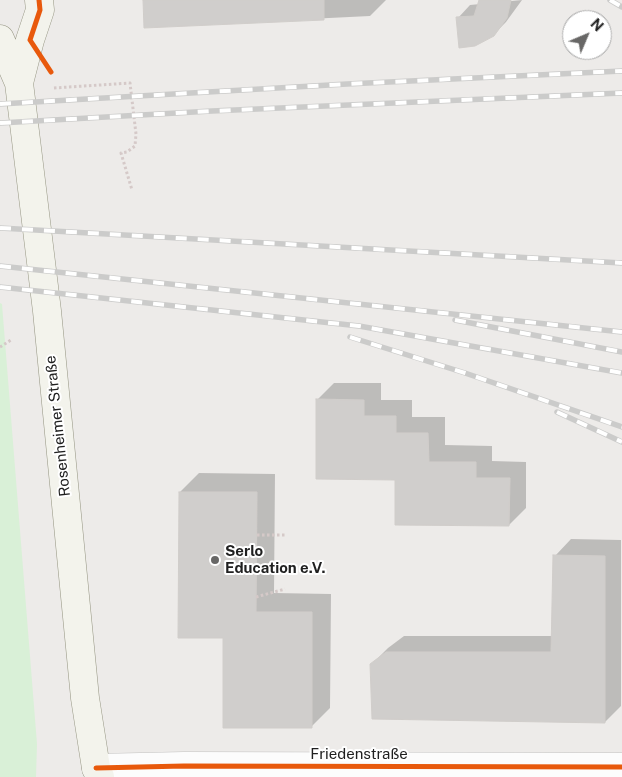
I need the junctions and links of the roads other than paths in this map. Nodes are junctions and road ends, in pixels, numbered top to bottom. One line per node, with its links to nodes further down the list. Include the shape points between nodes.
1 (39, 0): 3 (main road, Rosenheimer Straße, via 40,10)
2 (0, 39): 3 (main road, Rosenheimer Straße)
3 (19, 83): 5 (main road, Rosenheimer Straße, via 50,340 85,698)
4 (622, 767): 5 (street, Friedenstraße, via 184,766)
5 (96, 774)

